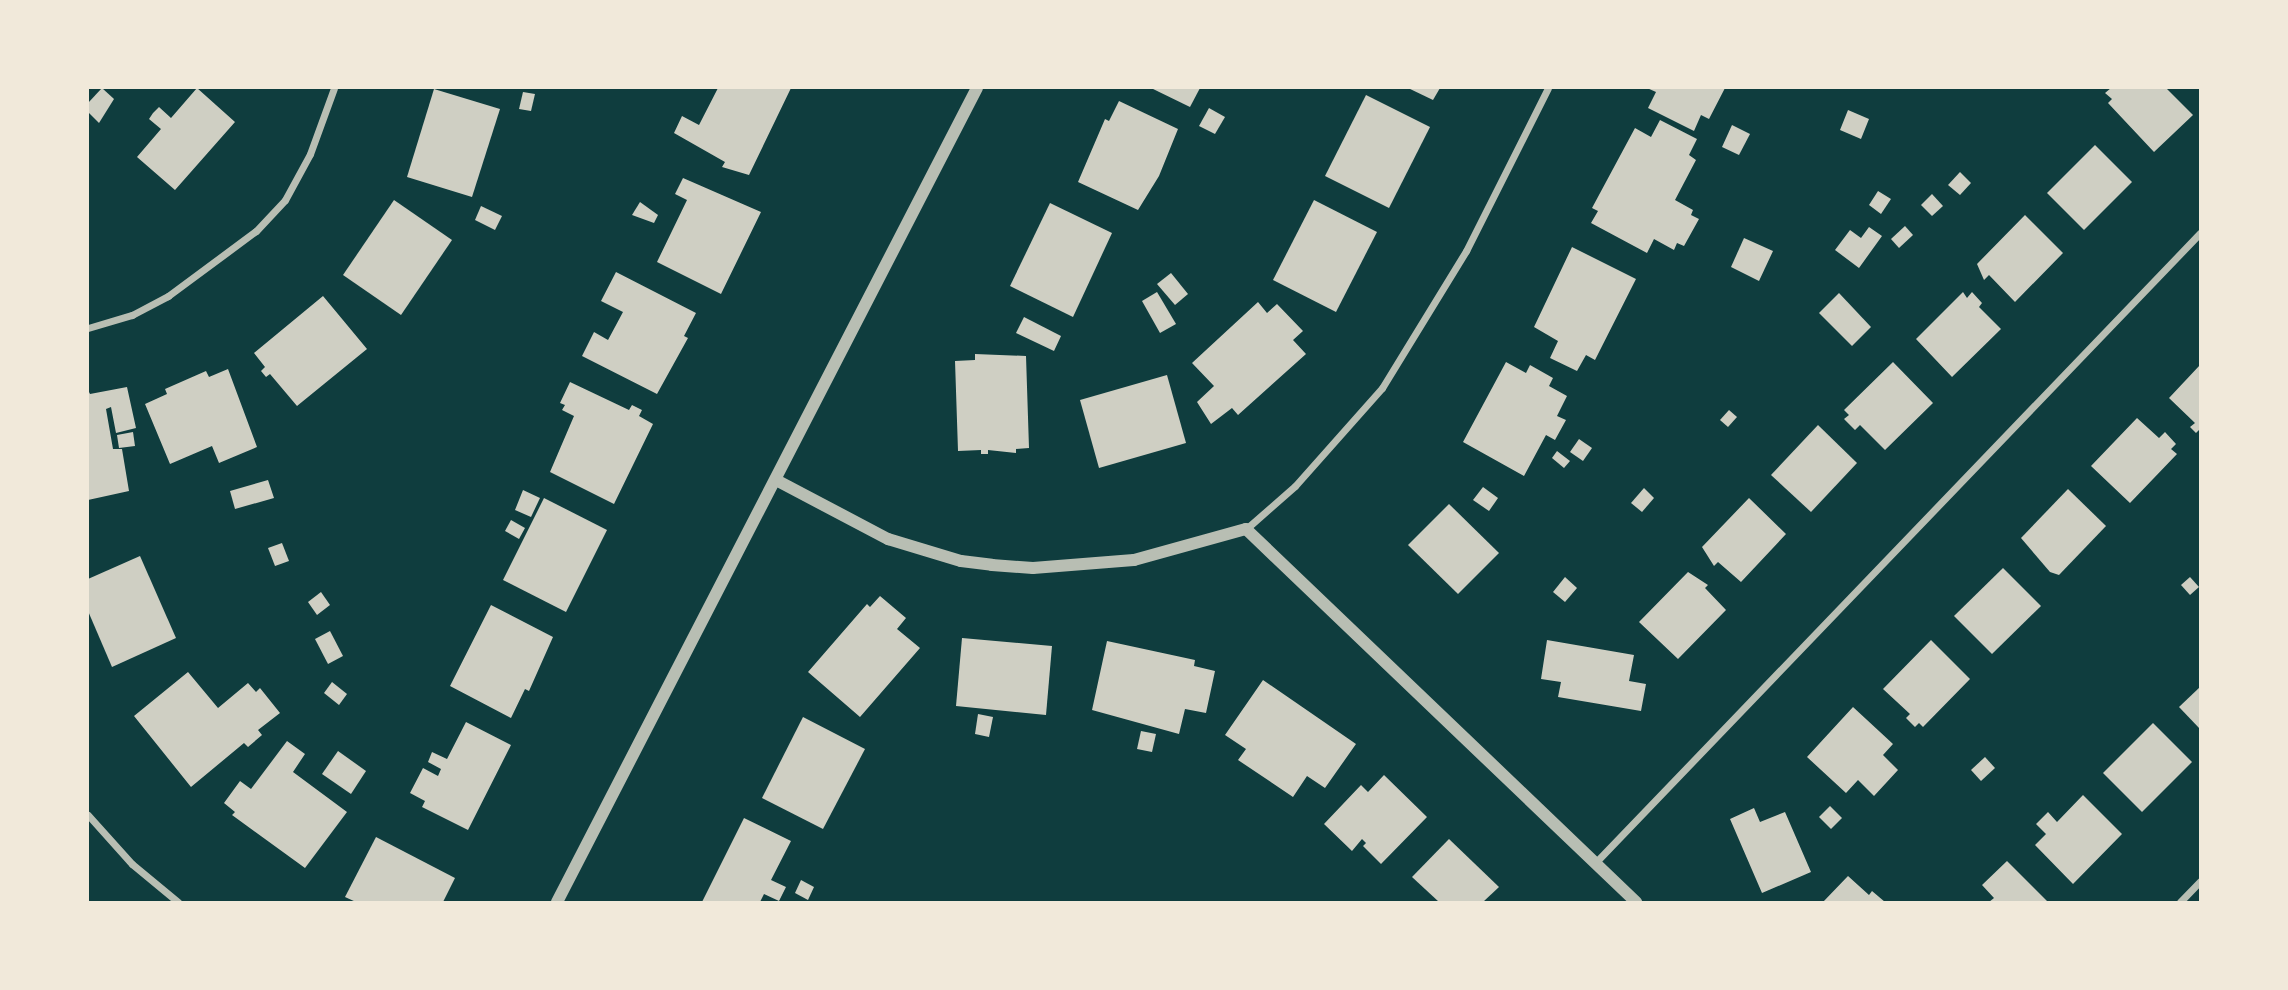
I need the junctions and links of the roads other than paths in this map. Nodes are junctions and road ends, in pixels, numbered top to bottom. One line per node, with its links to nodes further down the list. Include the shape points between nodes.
1 (334, 88): 5 (street, via 310,154 285,200 256,231 167,296 132,315)
2 (976, 88): 6 (street)
3 (1548, 88): 7 (street, via 1465,251 1382,388 1295,486)
4 (2200, 233): 9 (street)
5 (88, 328)
6 (776, 480): 7 (street, via 888,539 992,565 1033,568 1134,560); 12 (street)
7 (1245, 528): 9 (street)
8 (88, 815): 11 (street, via 132,864)
9 (1596, 862): 13 (street)
10 (2200, 881): 14 (street)
11 (178, 902)
12 (557, 902)
13 (1636, 902)
14 (2180, 902)

